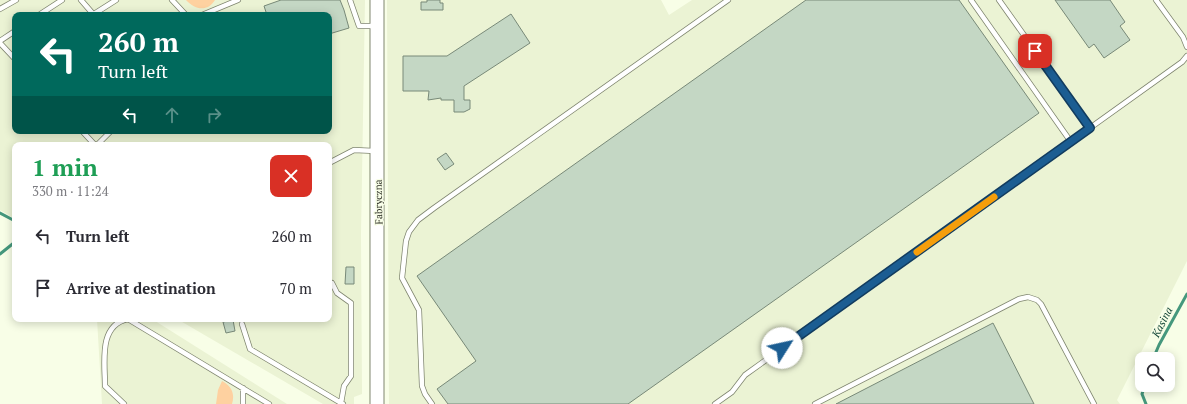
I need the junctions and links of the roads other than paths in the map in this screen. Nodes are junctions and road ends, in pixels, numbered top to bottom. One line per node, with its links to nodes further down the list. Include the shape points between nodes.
1 (16, 0): 14 (lane)
2 (62, 0): 15 (lane)
3 (81, 0): 16 (lane)
4 (116, 0): 17 (lane)
5 (172, 0): 18 (lane)
6 (235, 0): 7 (lane); 19 (lane)
7 (238, 0)
8 (350, 0): 20 (lane, via 359,26)
9 (378, 0): 20 (main road, Fabryczna)
10 (728, 0): 44 (lane, via 434,208 412,227 406,241 402,278 419,310 422,386)
11 (971, 0): 31 (lane)
12 (999, 0): 26 (lane)
13 (1156, 0): 23 (lane, via 1183,37)
14 (0, 9)
15 (44, 12)
16 (91, 12)
17 (98, 12)
18 (183, 12)
19 (209, 12)
20 (378, 26): 32 (main road, Fabryczna)
21 (12, 33): 22 (lane)
22 (0, 42): 24 (lane)
23 (1187, 47)
24 (12, 56)
25 (1187, 56): 26 (lane)
26 (1090, 128): 31 (lane)
27 (85, 134): 29 (lane)
28 (107, 134): 30 (lane)
29 (93, 142)
30 (99, 142)
31 (1071, 142): 45 (lane, via 745,375 732,392)
32 (377, 151): 33 (lane, via 354,150); 43 (main road, Fabryczna)
33 (332, 161)
34 (332, 283): 42 (lane, via 337,292 351,303 351,376 344,386)
35 (120, 322): 39 (lane, via 108,334 105,342 105,386)
36 (133, 322): 38 (lane)
37 (242, 324): 42 (lane, via 250,349)
38 (243, 388): 40 (lane); 41 (lane)
39 (124, 404)
40 (243, 404)
41 (269, 404)
42 (342, 404)
43 (377, 404)
44 (432, 404)
45 (716, 404)
46 (815, 404): 47 (lane, via 1025,297 1041,304)
47 (1094, 404)

